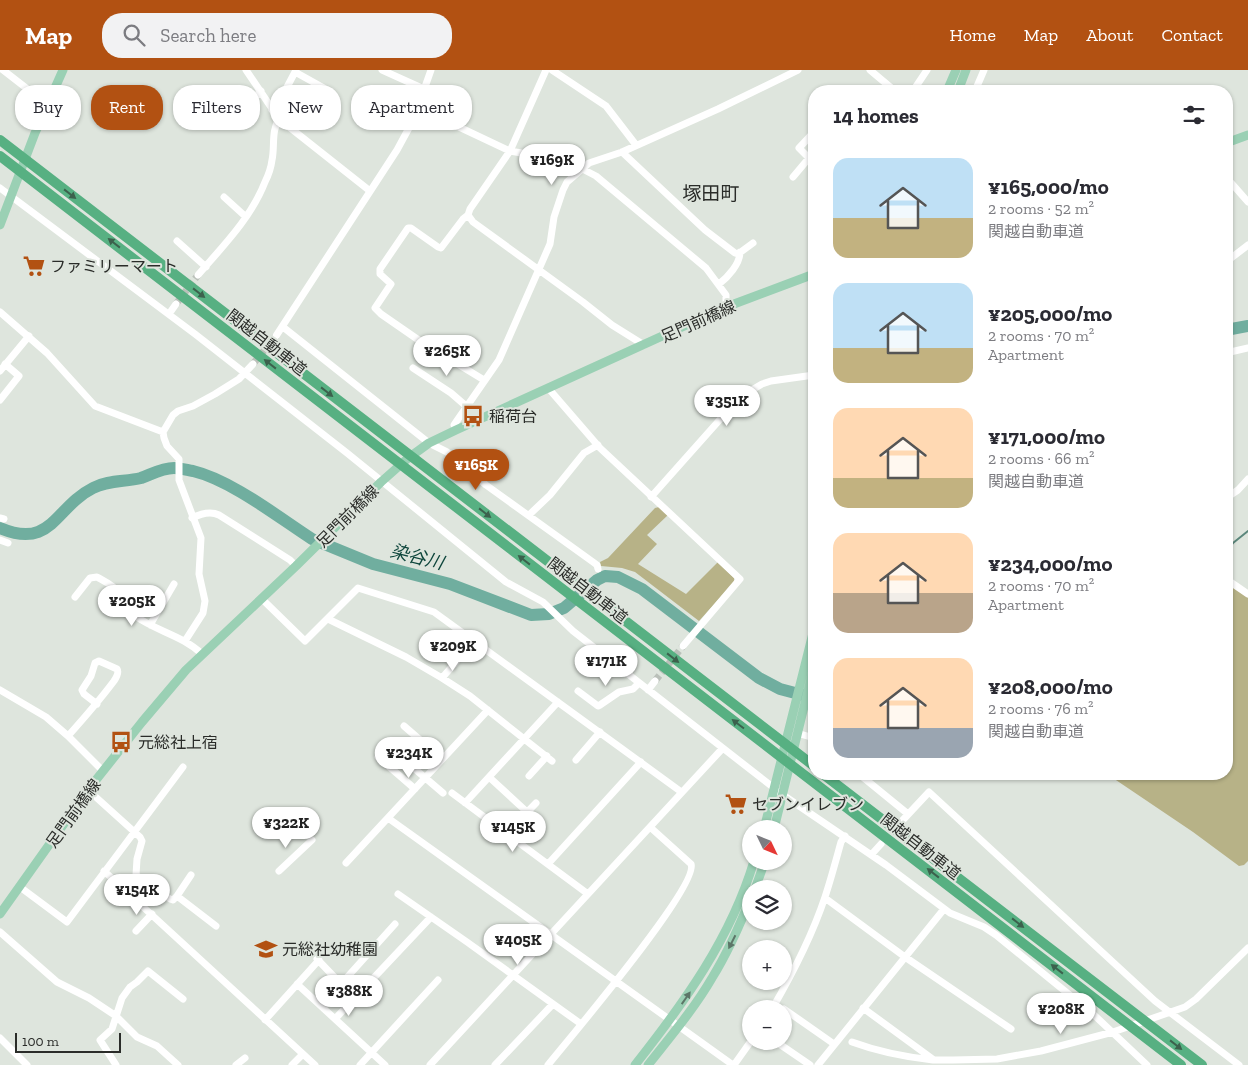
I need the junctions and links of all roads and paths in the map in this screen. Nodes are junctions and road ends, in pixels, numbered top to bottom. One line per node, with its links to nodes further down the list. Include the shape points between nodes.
1 (1, 70): 15 (street)
2 (63, 70): 16 (main road)
3 (246, 70): 26 (street)
4 (382, 70): 19 (street)
5 (431, 70): 20 (street)
6 (546, 70): 38 (street)
7 (552, 70): 37 (street, via 606,106)
8 (798, 70): 37 (street, via 718,110)
9 (870, 70): 21 (street)
10 (928, 70): 22 (street)
11 (956, 70): 23 (main road)
12 (966, 70): 24 (main road)
13 (984, 70): 25 (street)
14 (295, 71): 17 (street); 18 (street)
15 (21, 85)
16 (57, 85)
17 (288, 85)
18 (319, 85)
19 (417, 85)
20 (425, 85)
21 (888, 85)
22 (917, 85)
23 (950, 85)
24 (960, 85)
25 (978, 85)
26 (261, 92): 27 (street)
27 (270, 107)
28 (37, 130): 48 (main road)
29 (275, 130): 52 (street, via 266,181)
30 (293, 130): 47 (street)
31 (408, 130): 47 (street)
32 (464, 130): 38 (street)
33 (1248, 135): 36 (main road)
34 (808, 138): 41 (street, via 799,148)
35 (0, 140): 132 (highway, 関越自動車道, one-way to 132)
36 (1233, 140)
37 (636, 145): 39 (street)
38 (510, 150): 43 (street, via 567,161); 51 (street, via 470,208)
39 (622, 152): 43 (street); 57 (street, via 705,230 735,253)
40 (0, 156): 138 (highway, 関越自動車道, one-way to 40)
41 (808, 157)
42 (808, 159): 44 (street)
43 (584, 168): 60 (street, via 562,190 550,244); 63 (street, via 694,257)
44 (792, 176)
45 (1233, 186): 50 (street)
46 (0, 188): 48 (street)
47 (370, 191): 68 (street)
48 (11, 196): 53 (main road); 67 (street)
49 (224, 197): 52 (street)
50 (1248, 202)
51 (468, 216): 60 (street); 80 (street, via 462,219 441,248 408,228 380,269 380,274 392,284 375,308 420,341)
52 (246, 217): 59 (street)
53 (0, 225)
54 (177, 240): 59 (street)
55 (753, 243): 57 (street)
56 (1248, 244): 58 (street)
57 (740, 252): 63 (street, via 739,260)
58 (1233, 256)
59 (206, 267): 61 (street)
60 (539, 270): 71 (street); 80 (street, via 499,360)
61 (198, 275)
62 (808, 276): 65 (main road, 足門前橋線)
63 (719, 284): 65 (street, via 726,295)
64 (176, 304): 67 (street)
65 (726, 307): 71 (main road, 足門前橋線)
66 (0, 312): 69 (street)
67 (169, 314): 78 (street)
68 (283, 327): 70 (street); 86 (street)
69 (29, 336): 74 (street); 85 (street, via 95,406)
70 (276, 336)
71 (644, 345): 81 (main road, 足門前橋線)
72 (1248, 348): 73 (street)
73 (1233, 351)
74 (5, 364): 77 (street); 82 (street, via 19,376)
75 (253, 364): 78 (street)
76 (413, 368): 83 (street)
77 (0, 371)
78 (245, 374): 85 (street, via 215,394 178,412); 89 (street)
79 (808, 376): 91 (street, via 771,381 740,397)
80 (484, 380): 83 (street)
81 (549, 389): 84 (main road, 足門前橋線); 87 (street)
82 (0, 400)
83 (466, 406): 84 (street, via 454,425)
84 (456, 430): 86 (main road, 足門前橋線)
85 (164, 432): 93 (street, via 168,446 179,459 179,480)
86 (429, 443): 89 (main road, 足門前橋線); 92 (street, via 447,452)
87 (598, 445): 91 (street); 92 (street, via 584,453)
88 (1248, 479): 90 (street)
89 (381, 482): 96 (main road, 足門前橋線); 113 (street, via 506,582 546,604 573,631)
90 (1233, 493)
91 (651, 497): 107 (street, via 740,579)
92 (529, 515): 97 (street, via 597,565)
93 (192, 518): 96 (street, via 215,513); 105 (street, via 201,538 199,574 205,601 200,619)
94 (0, 540): 95 (street)
95 (8, 543)
96 (296, 566): 102 (main road, 足門前橋線)
97 (598, 569)
98 (174, 584): 104 (street)
99 (1233, 584): 100 (street)
100 (1248, 594)
101 (75, 597): 104 (street, via 90,578 97,577 118,591 129,611)
102 (262, 599): 103 (street, via 305,641); 108 (main road, 足門前橋線)
103 (328, 619): 106 (street, via 358,588 434,612); 110 (street)
104 (150, 625): 105 (street)
105 (185, 641): 108 (street)
106 (474, 641): 110 (street); 118 (street)
107 (683, 646)
108 (202, 654): 134 (main road, 足門前橋線)
109 (808, 667): 114 (main road)
110 (442, 678): 121 (street)
111 (808, 679): 114 (main road)
112 (655, 681): 116 (street)
113 (639, 683): 116 (street); 117 (street, via 598,706)
114 (805, 686): 120 (main road)
115 (0, 690): 125 (street, via 41,713)
116 (648, 690): 128 (street)
117 (578, 691)
118 (558, 702): 123 (street); 127 (street)
119 (97, 704): 119 (street, via 118,670 99,661 82,690); 125 (street)
120 (800, 706): 124 (main road); 142 (main road)
121 (488, 710): 127 (street); 129 (street)
122 (404, 726): 129 (street)
123 (600, 732): 130 (street); 131 (street)
124 (797, 733): 126 (street); 148 (main road)
125 (68, 736): 134 (street)
126 (808, 736)
127 (524, 739): 135 (street, via 550,759); 137 (street)
128 (722, 748): 142 (street); 147 (street)
129 (442, 759): 136 (street)
130 (576, 760)
131 (641, 762): 147 (street); 165 (street)
132 (808, 762)
133 (183, 767): 158 (street, via 147,818)
134 (103, 771): 144 (main road, 足門前橋線)
135 (529, 776)
136 (425, 777): 143 (street); 143 (street, via 388,746 378,757); 145 (street)
137 (489, 777): 149 (street); 151 (street)
138 (808, 778)
139 (811, 780): 231 (highway, 関越自動車道, one-way to 139)
140 (831, 780): 232 (highway, 関越自動車道, one-way to 232)
141 (866, 780): 152 (street)
142 (774, 787): 148 (street); 154 (main road)
143 (415, 789): 153 (street)
144 (88, 790): 158 (street); 170 (main road, 足門前橋線)
145 (443, 793)
146 (452, 793): 149 (street)
147 (681, 793): 157 (street)
148 (783, 795): 155 (main road); 160 (street)
149 (465, 803): 159 (street)
150 (536, 803): 151 (street)
151 (527, 812): 159 (street)
152 (908, 814): 156 (street); 195 (street, via 929,792)
153 (388, 818): 164 (street); 184 (street)
154 (766, 820)
155 (776, 820)
156 (901, 822)
157 (650, 827): 172 (street); 189 (street, via 691,864 693,870 653,933)
158 (133, 832): 167 (street); 173 (street, via 142,841 136,875 170,899)
159 (506, 834): 165 (street)
160 (845, 836): 163 (street); 174 (street)
161 (312, 840): 168 (street)
162 (881, 844): 163 (street)
163 (871, 854): 175 (street)
164 (346, 863)
165 (548, 864): 172 (street)
166 (751, 870): 200 (main road, one-way to 166, via 703,972 725,932)
167 (104, 871): 170 (street, via 67,922); 177 (street)
168 (279, 871)
169 (191, 875): 173 (street)
170 (20, 887): 176 (main road, 足門前橋線)
171 (398, 894): 178 (street)
172 (588, 894): 184 (street)
173 (177, 896): 181 (street)
174 (825, 898): 186 (street); 192 (street)
175 (944, 909): 186 (street); 204 (street, via 996,935)
176 (0, 914)
177 (152, 914): 182 (street); 199 (street)
178 (431, 917): 187 (street); 198 (street)
179 (742, 919): 202 (main road, one-way to 202, via 712,978)
180 (395, 924): 190 (street, via 342,984 318,959)
181 (216, 926)
182 (136, 931)
183 (0, 932): 197 (street, via 57,982)
184 (550, 935): 187 (street); 189 (street)
185 (1248, 948): 195 (street, via 1196,999 1185,1007)
186 (905, 957): 194 (street); 203 (street)
187 (513, 976): 193 (street); 222 (street)
188 (438, 980): 210 (street)
189 (615, 982): 200 (street); 201 (street)
190 (297, 984): 198 (street); 199 (street)
191 (182, 999): 197 (street, via 148,971 125,993)
192 (777, 1000)
193 (553, 1004): 201 (street); 223 (street)
194 (864, 1008): 207 (street); 213 (street)
195 (1168, 1012): 204 (street); 233 (street)
196 (792, 1015): 207 (street)
197 (116, 1016): 215 (street, via 112,1029 100,1040); 216 (street, via 137,1037 157,1046)
198 (335, 1019): 210 (street)
199 (265, 1020): 211 (street)
200 (670, 1020): 202 (street); 225 (main road)
201 (581, 1024): 224 (street)
202 (678, 1026): 226 (main road); 227 (street)
203 (1011, 1029)
204 (1113, 1032): 213 (street, via 997,1059); 230 (street)
205 (0, 1038): 214 (street)
206 (852, 1042): 213 (street, via 874,1050)
207 (834, 1044): 229 (street)
208 (745, 1050): 227 (street)
209 (788, 1050): 228 (street)
210 (372, 1053): 220 (street); 221 (street)
211 (303, 1054): 218 (street); 219 (street)
212 (245, 1058): 217 (street)
213 (934, 1060)
214 (27, 1065)
215 (116, 1065)
216 (178, 1065)
217 (236, 1065)
218 (292, 1065)
219 (315, 1065)
220 (360, 1065)
221 (385, 1065)
222 (430, 1065)
223 (495, 1065)
224 (548, 1065)
225 (635, 1065)
226 (648, 1065)
227 (734, 1065)
228 (810, 1065)
229 (818, 1065)
230 (1147, 1065)
231 (1181, 1065)
232 (1202, 1065)
233 (1239, 1065)

